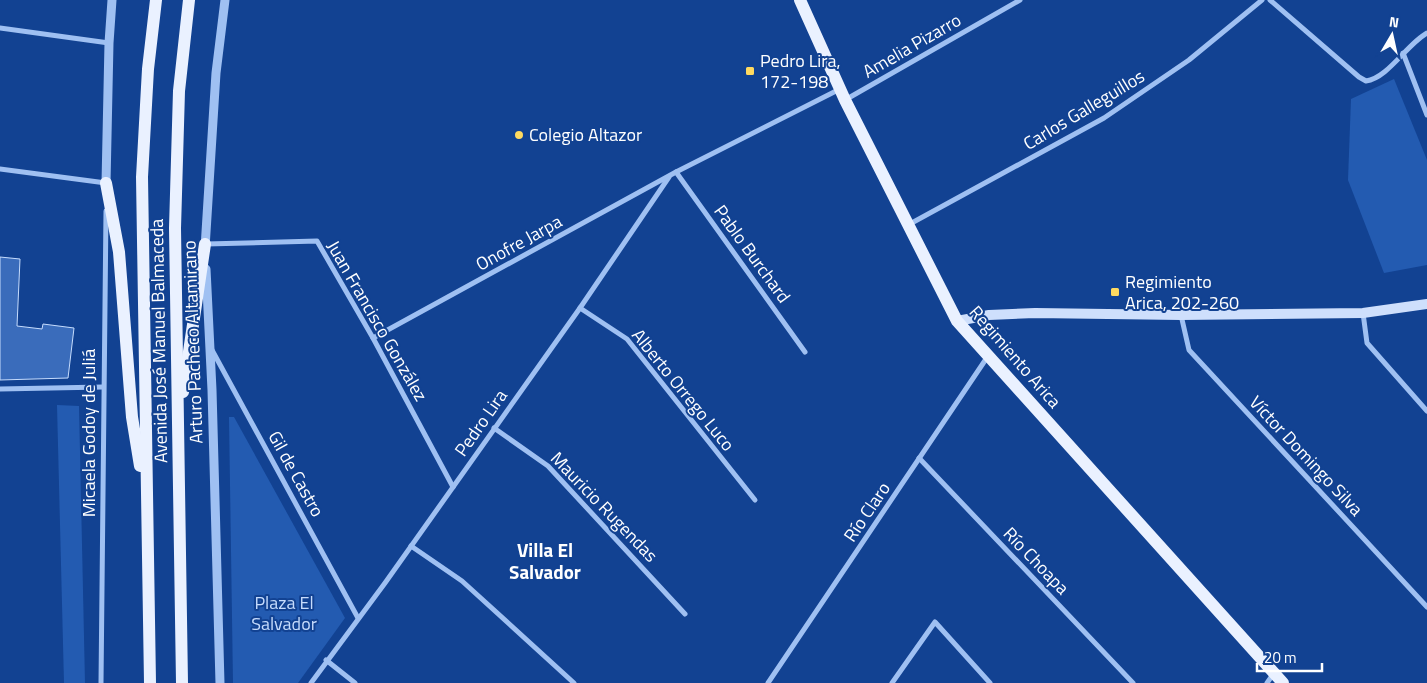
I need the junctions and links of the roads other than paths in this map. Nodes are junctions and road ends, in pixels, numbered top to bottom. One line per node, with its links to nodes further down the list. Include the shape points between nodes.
1 (112, 0): 11 (street)
2 (156, 0): 38 (main road, Avenida José Manuel Balmaceda, via 148,69 142,177)
3 (189, 0): 34 (main road, Avenida José Manuel Balmaceda, via 179,91 176,160)
4 (225, 0): 20 (street, Arturo Pacheco Altamirano, via 216,73)
5 (800, 0): 13 (main road, Regimiento Arica)
6 (1020, 0): 13 (street, Amelia Pizarro)
7 (1262, 0): 19 (street, Carlos Galleguillos, via 1189,60 1104,118)
8 (1270, 0): 12 (street, via 1366,80 1380,76)
9 (0, 28): 11 (street)
10 (1427, 33): 12 (street, via 1415,39)
11 (109, 43): 18 (street)
12 (1403, 53): 14 (street)
13 (842, 95): 16 (street); 19 (main road, Regimiento Arica)
14 (1427, 114)
15 (0, 169): 18 (street)
16 (676, 172): 17 (street, Onofre Jarpa); 28 (street, Pablo Burchard)
17 (669, 177): 22 (street, Pedro Lira); 26 (street, Onofre Jarpa)
18 (106, 183): 30 (street, Micaela Godoy de Juliá); 38 (main road, via 119,252 132,417)
19 (908, 225): 25 (main road, Regimiento Arica)
20 (204, 244): 26 (street, Juan Francisco González, via 317,241); 27 (street, Arturo Pacheco Altamirano); 34 (main road)
21 (1427, 304): 23 (main road)
22 (580, 308): 33 (street, Pedro Lira); 37 (street, Alberto Orrego Luco, via 627,339)
23 (1363, 313): 24 (main road); 32 (street, via 1367,343)
24 (1181, 316): 25 (main road, via 989,314); 40 (street, Víctor Domingo Silva, via 1189,350)
25 (957, 321): 29 (main road, Regimiento Arica)
26 (373, 338): 36 (street, Juan Francisco González)
27 (209, 345): 42 (street, Gil de Castro); 48 (street, Arturo Pacheco Altamirano)
28 (805, 352)
29 (988, 356): 35 (street, Río Claro); 44 (main road, Regimiento Arica)
30 (103, 387): 31 (street); 45 (street, Micaela Godoy de Juliá)
31 (0, 389)
32 (1427, 411)
33 (494, 428): 36 (street, Pedro Lira); 41 (street, Mauricio Rugendas, via 548,466)
34 (177, 432): 47 (main road, Avenida José Manuel Balmaceda)
35 (919, 458): 52 (street, Río Claro); 55 (street, Río Choapa)
36 (453, 487): 39 (street, Pedro Lira)
37 (755, 500)
38 (146, 503): 46 (main road, Avenida José Manuel Balmaceda)
39 (411, 546): 42 (street, Pedro Lira); 51 (street, via 462,581)
40 (1427, 607)
41 (685, 614)
42 (358, 618): 43 (street, Pedro Lira)
43 (326, 660): 49 (street, Pedro Lira); 50 (street)
44 (1270, 678): 56 (main road, Regimiento Arica)
45 (101, 683)
46 (150, 683)
47 (182, 683)
48 (220, 683)
49 (311, 683)
50 (355, 683)
51 (574, 683)
52 (768, 683)
53 (892, 683): 54 (street, via 935,622)
54 (990, 683)
55 (1133, 683)
56 (1283, 683)

